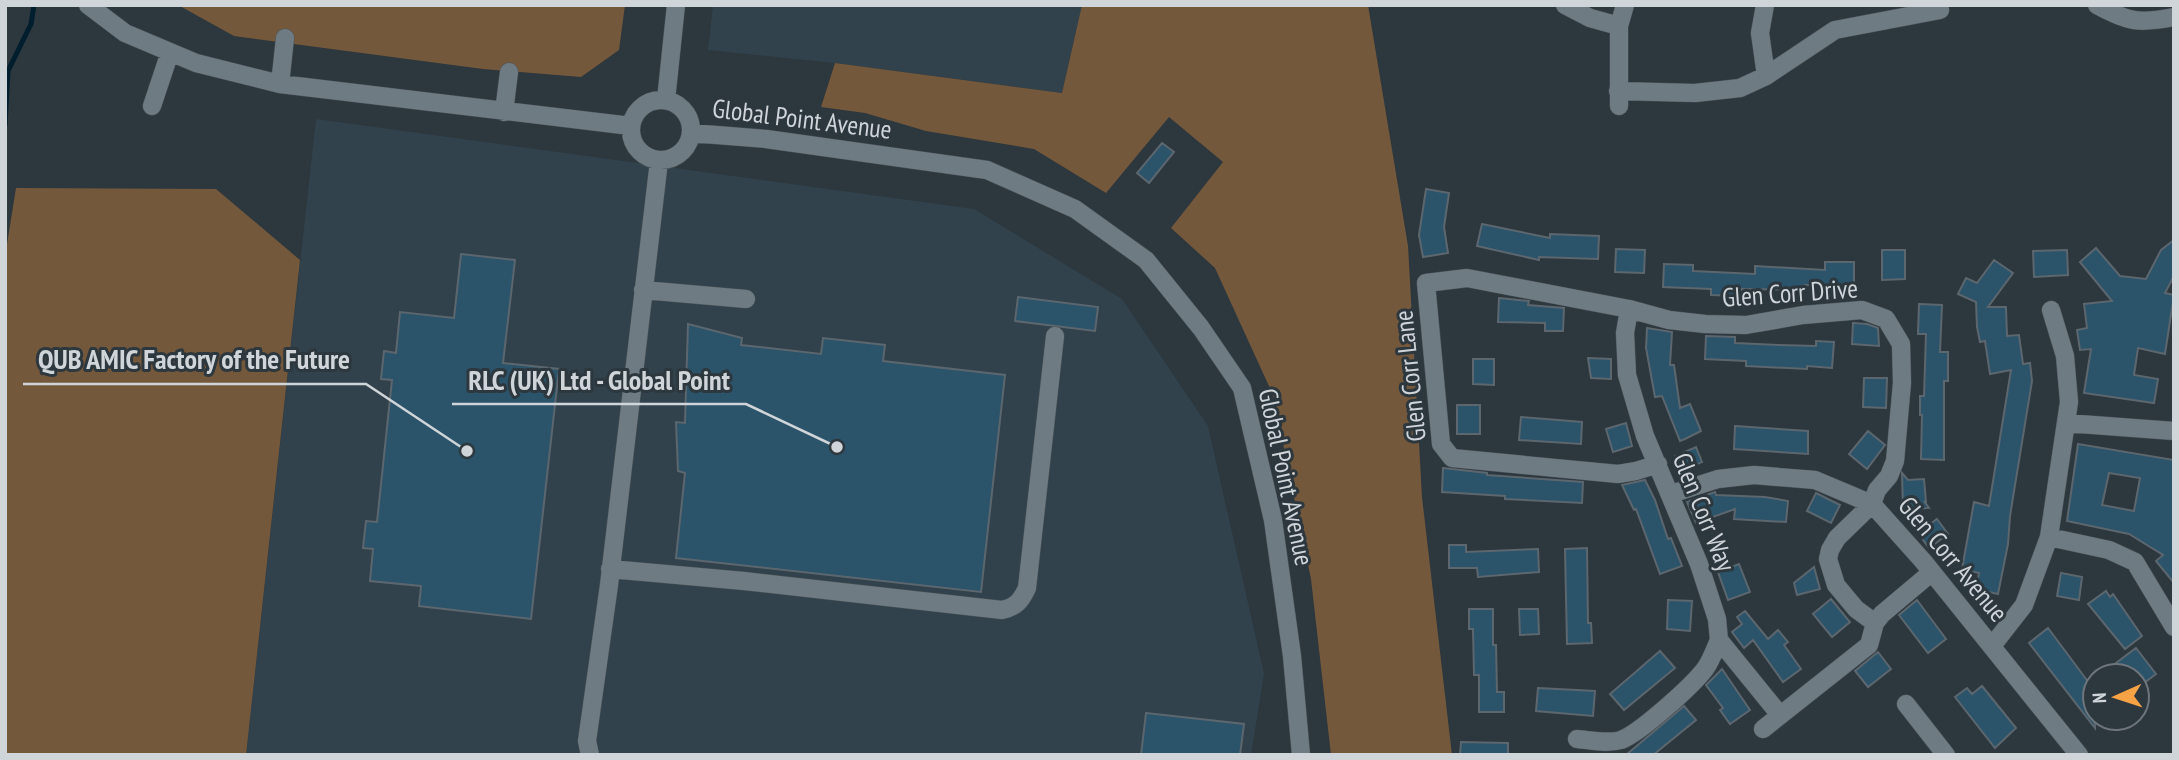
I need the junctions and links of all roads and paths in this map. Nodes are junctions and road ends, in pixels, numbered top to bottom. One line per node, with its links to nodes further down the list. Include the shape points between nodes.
1 (88, 5): 11 (street, via 125,33)
2 (676, 5): 15 (street)
3 (1565, 5): 9 (street)
4 (1625, 5): 9 (street)
5 (1765, 5): 13 (street, via 1760,33)
6 (2097, 5): 8 (street, via 2120,18 2147,22)
7 (1940, 10): 13 (street, via 1835,30)
8 (2174, 17)
9 (1619, 26): 13 (street, via 1619,99 1740,88)
10 (285, 38): 14 (street)
11 (170, 52): 14 (street); 16 (street)
12 (509, 72): 17 (street)
13 (1766, 76)
14 (280, 84): 17 (street)
15 (666, 100): 18 (street, via 643,105); 19 (street, Global Point Avenue, via 682,108)
16 (152, 106)
17 (504, 112): 18 (street)
18 (631, 126): 20 (street, via 634,145)
19 (691, 133): 20 (street, Global Point Avenue, via 681,153); 43 (street, Global Point Avenue, via 987,170 1075,209 1146,261 1242,388 1273,520)
20 (659, 160): 21 (street)
21 (643, 290): 22 (street); 32 (street)
22 (746, 299)
23 (1629, 309): 28 (street, Glen Corr Way, via 1627,375); 28 (street, Glen Corr Lane, via 1467,278 1426,283 1441,444 1452,458 1618,474); 30 (street, Glen Corr Drive, via 1714,325 1863,310 1886,319 1901,344 1898,443 1889,476)
24 (2051, 310): 26 (street, via 2065,356)
25 (1055, 336): 32 (street, via 1027,588 1013,607 1002,610)
26 (2066, 423): 27 (street); 31 (street)
27 (2174, 431)
28 (1658, 464): 29 (street, Glen Corr Way)
29 (1671, 495): 30 (street, Glen Corr Avenue, via 1718,480 1754,475 1815,480); 36 (street, Glen Corr Way, via 1699,564)
30 (1872, 504): 33 (street, Glen Corr Avenue); 34 (street, Glen Corr Drive, via 1837,538 1828,559 1836,585)
31 (2049, 537): 35 (street, via 2109,550 2135,562); 37 (street, via 2024,605)
32 (610, 569): 42 (street, via 587,741)
33 (1932, 572): 34 (street); 37 (street, Glen Corr Avenue)
34 (1875, 624): 39 (street, via 1869,645)
35 (2174, 627)
36 (1719, 640): 39 (street, Glen Corr Way); 41 (street, via 1707,667 1693,682 1623,739)
37 (1992, 646): 45 (street, Glen Corr Avenue)
38 (1906, 704): 44 (street)
39 (1780, 715): 40 (street)
40 (1763, 729)
41 (1577, 739)
42 (590, 755)
43 (1301, 755)
44 (1947, 755)
45 (2079, 755)

